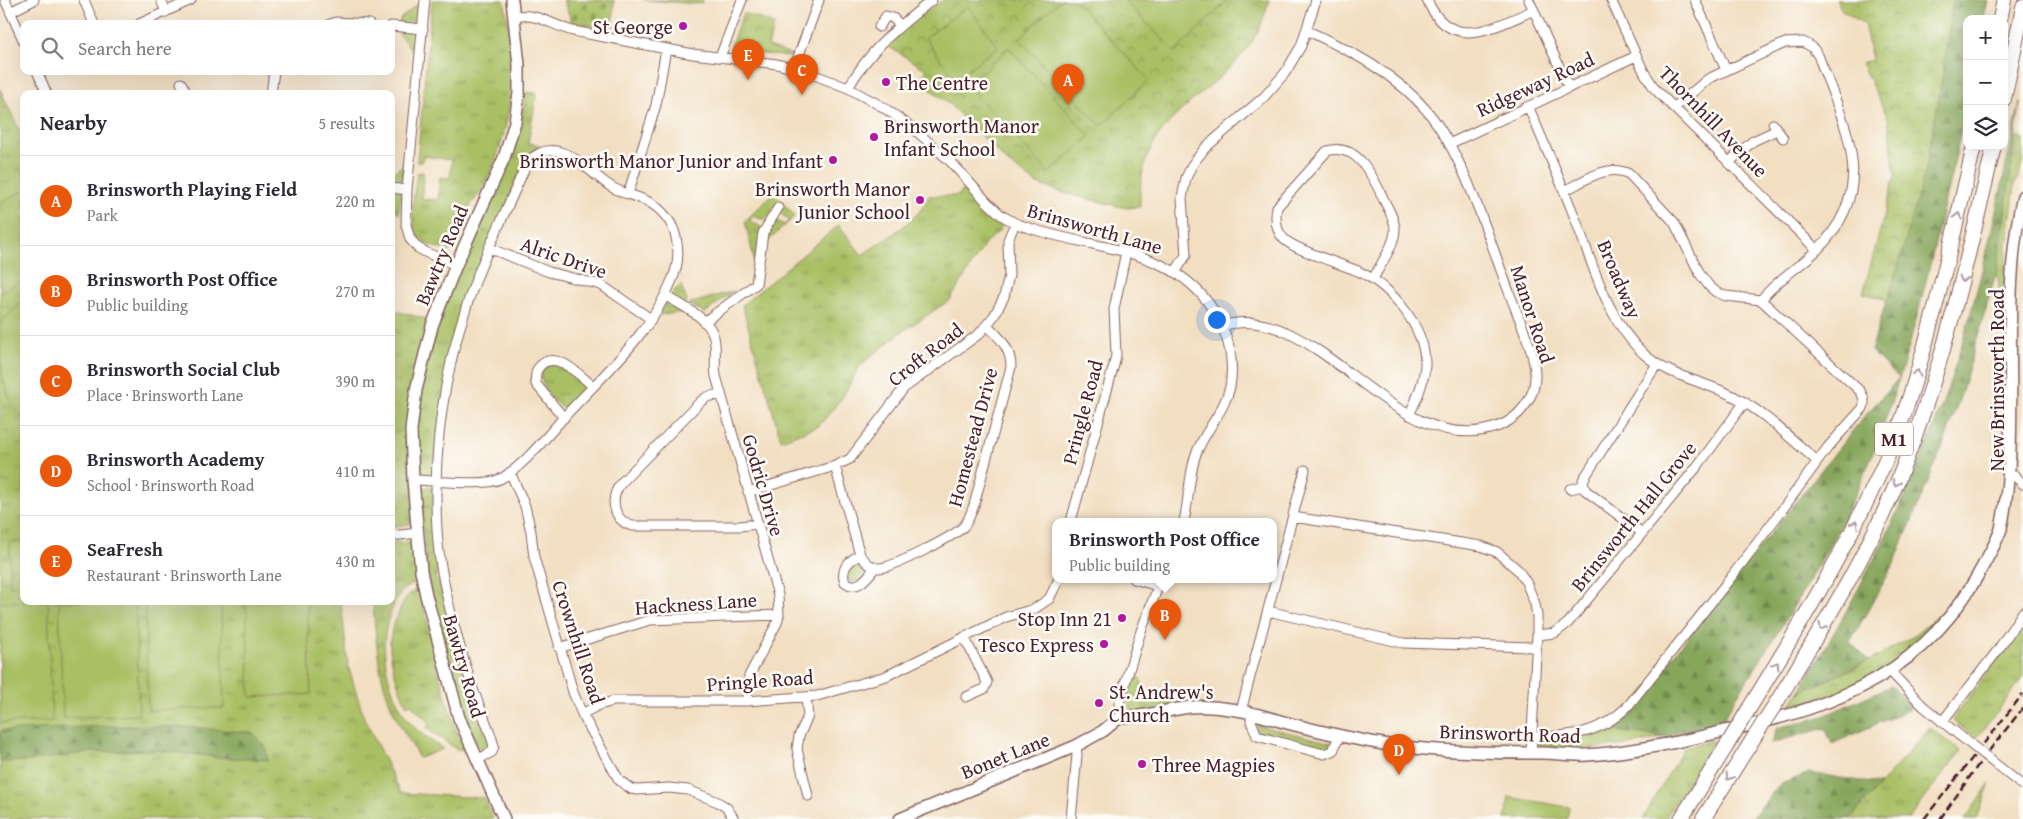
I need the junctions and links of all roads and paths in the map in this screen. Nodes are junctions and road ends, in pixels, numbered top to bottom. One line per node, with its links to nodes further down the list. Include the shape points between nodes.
1 (5, 0): 19 (street)
2 (34, 0): 19 (street)
3 (84, 0): 23 (street)
4 (161, 0): 20 (street)
5 (191, 0): 20 (street)
6 (425, 0): 28 (street)
7 (512, 0): 22 (main road, Bawtry Road)
8 (742, 0): 32 (street)
9 (819, 0): 34 (street)
10 (932, 0): 26 (street)
11 (1316, 0): 29 (street)
12 (1427, 0): 18 (street, via 1443,24 1458,32 1489,29)
13 (1529, 0): 18 (street)
14 (1611, 0): 33 (street, Thornhill Avenue)
15 (1695, 0): 35 (street)
16 (2004, 0): 21 (highway)
17 (2023, 6): 38 (highway)
18 (1534, 10): 41 (street)
19 (10, 12): 30 (street)
20 (166, 12): 24 (street)
21 (2001, 15)
22 (514, 16): 31 (street, Brinsworth Lane, via 542,18 573,31); 62 (main road, Bawtry Road, via 520,72 515,122 504,158)
23 (92, 20)
24 (148, 20)
25 (395, 26): 28 (street)
26 (900, 26): 27 (street, via 886,16); 40 (street, via 876,47)
27 (880, 28)
28 (423, 29): 53 (street)
29 (1308, 31): 48 (street, Manor Road, via 1369,62 1408,91 1428,112); 63 (street, via 1294,60 1276,84 1205,148 1192,165 1182,198 1186,255)
30 (20, 33)
31 (666, 49): 32 (street, Brinsworth Lane); 55 (street, via 656,105)
32 (720, 56): 34 (street, Brinsworth Lane)
33 (1636, 56): 41 (street, Ridgeway Road); 46 (street, Thornhill Avenue, via 1655,89)
34 (794, 68): 40 (street, Brinsworth Lane)
35 (1726, 70): 46 (street, via 1700,84); 60 (street, via 1790,41 1808,45 1818,55 1850,145 1853,176 1848,204)
36 (39, 75): 42 (street)
37 (273, 75): 44 (street)
38 (2008, 79)
39 (181, 83): 43 (street)
40 (848, 88): 58 (street, Brinsworth Lane, via 914,129 951,162 987,202)
41 (1569, 88): 45 (street, Ridgeway Road)
42 (45, 90)
43 (185, 90)
44 (272, 90)
45 (1528, 106): 48 (street, Ridgeway Road); 54 (street, Broadway)
46 (1674, 108): 51 (street, Thornhill Avenue)
47 (1778, 131): 51 (street, via 1753,141)
48 (1449, 144): 75 (street, Manor Road, via 1521,325 1533,358 1536,379 1530,398 1517,415 1492,429 1448,430)
49 (1973, 150): 127 (highway, M1, one-way to 49, bridge, via 1828,575 1893,444 1934,313)
50 (1993, 150): 128 (highway, M1, one-way to 128, bridge, via 1943,353 1901,472 1836,603)
51 (1728, 163): 60 (street, Thornhill Avenue)
52 (395, 188): 53 (street)
53 (407, 190): 62 (street, via 406,225 410,239 427,254)
54 (1564, 191): 66 (street, via 1606,170 1621,170 1629,174 1674,222 1709,286 1726,296); 71 (street, Broadway, via 1618,324)
55 (628, 194): 59 (street, Bawtry Road, via 609,185 571,156 554,150 538,153 527,163); 65 (street, via 651,204 673,226 678,244 677,262)
56 (2023, 196): 83 (main road, New Brinsworth Road, via 2015,284)
57 (778, 208): 68 (street, via 763,232 756,284)
58 (1015, 223): 61 (street, Brinsworth Lane); 69 (street, Croft Road, via 1008,240 1007,287 1000,306)
59 (490, 248): 67 (street, Alric Drive, via 548,272 601,286); 82 (street, Bawtry Road, via 471,295 451,364 441,420)
60 (1817, 250): 66 (street)
61 (1126, 252): 63 (street, Brinsworth Lane); 88 (street, Pringle Road, via 1114,309 1114,365)
62 (456, 265): 81 (main road, Bawtry Road, via 432,326 416,390 411,430)
63 (1176, 271): 70 (street, Brinsworth Lane, via 1202,294)
64 (1373, 279): 64 (street, via 1290,244 1278,231 1275,215 1281,200 1328,151 1342,150 1356,156 1369,170 1394,224 1393,238); 75 (street, via 1403,307 1418,333 1424,352 1423,382)
65 (665, 296): 67 (street); 68 (street)
66 (1761, 300): 77 (street, Brinsworth Road, via 1864,397 1863,408)
67 (651, 319): 72 (street)
68 (704, 322): 73 (street, Godric Drive, via 714,338 714,366)
69 (987, 325): 78 (street, Croft Road, via 904,388 856,454); 95 (street, Homestead Drive, via 1005,345 1011,367 970,516 963,527 945,539 896,564)
70 (1222, 326): 75 (street, Manor Road, via 1253,322 1290,334); 89 (street, Brinsworth Lane, via 1230,350 1230,387 1196,456)
71 (1657, 364): 74 (street, Broadway); 84 (street, via 1586,474)
72 (593, 386): 76 (street); 76 (street, via 559,361 541,365 537,370 536,384)
73 (720, 394): 86 (street, Godric Drive); 90 (street, via 700,402 621,483 614,498 615,510 621,521 632,526)
74 (1745, 402): 77 (street, Broadway); 91 (street, Brinsworth Hall Grove, via 1696,468)
75 (1409, 415)
76 (564, 418): 80 (street)
77 (1817, 461): 117 (street, Brinsworth Road, via 1729,580 1616,718 1586,732)
78 (835, 466): 86 (street, Croft Road); 94 (street)
79 (1305, 470): 87 (street)
80 (510, 472): 82 (street, via 489,482); 106 (street, Crownhill Road, via 526,506 534,558)
81 (413, 480): 82 (street); 92 (main road, Bawtry Road)
82 (436, 480): 120 (street, Bawtry Road, via 439,550 445,588 473,688 494,746 492,752)
83 (2019, 480): 107 (main road, New Brinsworth Road, via 2000,532 1966,595 1928,640)
84 (1583, 486): 85 (street); 91 (street, via 1584,490)
85 (1570, 489)
86 (748, 492): 90 (street, Godric Drive)
87 (1293, 517): 96 (street); 103 (street, via 1490,548 1518,570 1526,582 1535,604)
88 (1072, 518)
89 (1185, 518)
90 (757, 524): 102 (street, Godric Drive, via 778,595)
91 (1641, 532): 103 (street, Brinsworth Hall Grove, via 1568,623 1555,633)
92 (418, 533): 93 (street); 120 (main road, Bawtry Road, via 421,571 432,618 459,718)
93 (395, 536)
94 (860, 555): 95 (street); 95 (street, via 845,568 845,582 859,585)
95 (875, 568)
96 (1277, 577)
97 (1057, 583): 104 (street, Pringle Road, via 1042,605 1006,617)
98 (1159, 583): 114 (street, via 1119,703)
99 (1275, 583): 100 (street)
100 (1268, 611): 105 (street, via 1403,643); 111 (street)
101 (2023, 612): 115 (street)
102 (779, 615): 106 (street, Hackness Lane, via 650,620); 110 (street, Godric Drive, via 775,629 749,676)
103 (1537, 635): 105 (street)
104 (964, 637): 108 (street, via 987,682 984,689); 109 (street, Pringle Road, via 886,676)
105 (1536, 647): 117 (street)
106 (559, 648): 112 (street, Crownhill Road)
107 (1890, 671): 115 (street); 119 (main road, Brinsworth Road, via 1862,688 1824,704 1751,725 1650,748 1584,755)
108 (966, 697)
109 (806, 698): 110 (street, Pringle Road); 122 (street, via 808,716 798,736 797,749)
110 (747, 701): 112 (street, Pringle Road, via 614,701)
111 (1241, 711): 113 (main road, Brinsworth Road); 114 (main road, Brinsworth Road, via 1194,706 1135,718)
112 (582, 714): 124 (street, Crownhill Road, via 624,785 637,790 688,790 718,802)
113 (1253, 714): 116 (main road, Brinsworth Road); 116 (street, via 1251,722 1257,736 1314,752 1324,754 1332,751)
114 (1120, 716): 118 (main road, Bonet Lane, via 1103,731)
115 (1942, 722): 121 (street, bridge)
116 (1339, 736): 119 (main road, Brinsworth Road, via 1403,747)
117 (1532, 737): 119 (street)
118 (1076, 746): 125 (main road, Bonet Lane); 126 (street)
119 (1531, 753)
120 (477, 760): 123 (main road, Bawtry Road)
121 (2023, 786)
122 (808, 796)
123 (504, 819)
124 (734, 819)
125 (900, 819)
126 (1072, 819)
127 (1681, 819)
128 (1703, 819)

